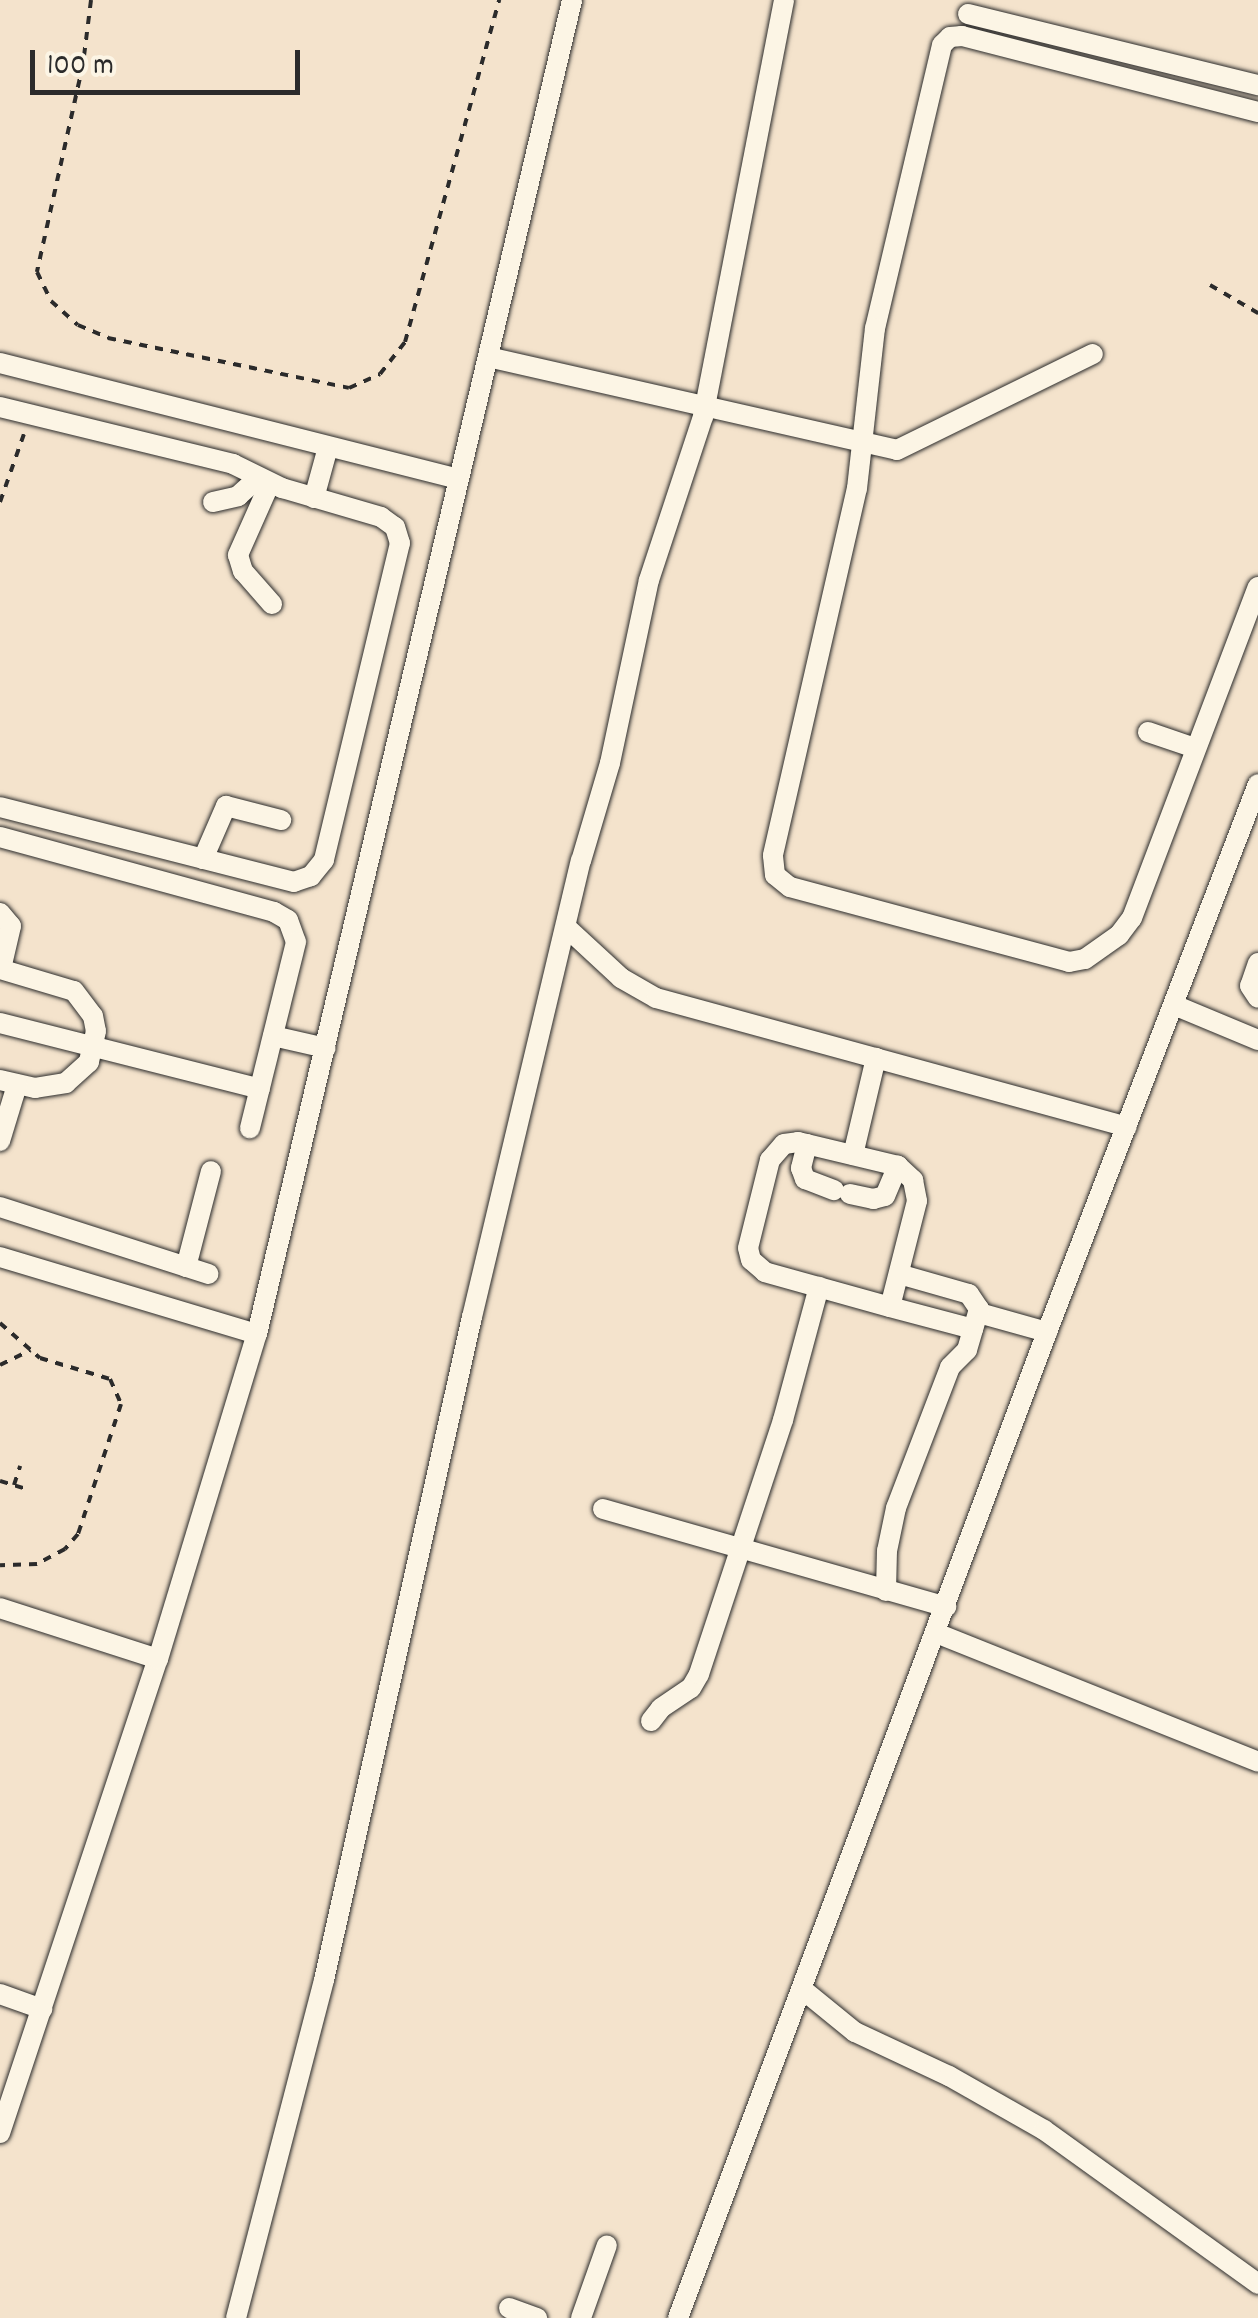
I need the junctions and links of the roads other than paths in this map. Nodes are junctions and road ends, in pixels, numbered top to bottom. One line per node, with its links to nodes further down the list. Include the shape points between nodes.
1 (572, 0): 7 (street)
2 (784, 0): 9 (street)
3 (968, 14): 4 (street)
4 (1258, 85)
5 (1258, 112): 11 (street, via 962,36 945,41 875,328)
6 (1093, 354): 11 (street, via 910,448)
7 (488, 357): 9 (street); 13 (street)
8 (0, 362): 12 (street)
9 (705, 406): 11 (street); 27 (street, via 657,550)
10 (0, 408): 14 (street, via 219,460)
11 (862, 442): 20 (street, via 773,856 779,880 1080,962 1132,918)
12 (328, 446): 13 (street); 15 (street)
13 (458, 479): 36 (street)
14 (264, 480): 15 (street); 16 (street); 18 (street, via 238,555 243,571)
15 (314, 498): 25 (street, via 386,519 400,543 324,860 294,882)
16 (213, 502)
17 (1258, 587): 20 (street)
18 (272, 604)
19 (1148, 732): 20 (street)
20 (1196, 748)
21 (1258, 784): 31 (street)
22 (0, 807): 25 (street)
23 (282, 820): 25 (street, via 226,806)
24 (0, 837): 33 (street, via 288,920 296,942)
25 (203, 859)
26 (0, 914): 29 (street, via 11,926)
27 (566, 927): 37 (street, via 620,978 656,998); 73 (street, via 332,1944)
28 (1258, 963): 30 (street, via 1250,986)
29 (1, 969): 35 (street, via 74,992 93,1016)
30 (1258, 998)
31 (1174, 1004): 34 (street); 40 (street)
32 (0, 1023): 35 (street)
33 (273, 1036): 36 (street); 39 (street)
34 (1258, 1040)
35 (94, 1047): 38 (street, via 89,1062 66,1083); 39 (street)
36 (326, 1048): 56 (street)
37 (876, 1058): 40 (street); 44 (street)
38 (9, 1083): 42 (street)
39 (260, 1089): 41 (street)
40 (1127, 1127): 55 (street)
41 (250, 1128)
42 (1, 1134)
43 (806, 1144): 44 (street); 45 (street, via 805,1178 873,1200 885,1196); 52 (street, via 791,1142 773,1154 748,1248 760,1270)
44 (853, 1155): 45 (street)
45 (898, 1166): 51 (street, via 918,1194)
46 (211, 1171): 49 (street)
47 (0, 1207): 49 (street)
48 (0, 1258): 56 (street)
49 (186, 1267): 50 (street)
50 (209, 1274)
51 (898, 1274): 53 (street); 54 (street, via 969,1294 976,1300)
52 (819, 1287): 53 (street); 58 (street)
53 (890, 1307): 54 (street)
54 (976, 1321): 55 (street); 59 (street, via 964,1353 950,1367 896,1508)
55 (1046, 1332): 60 (street)
56 (256, 1334): 63 (street)
57 (603, 1509): 58 (street)
58 (740, 1551): 59 (street); 64 (street, via 696,1681)
59 (886, 1590): 60 (street)
60 (946, 1607): 62 (street)
61 (0, 1608): 63 (street)
62 (936, 1633): 65 (street); 66 (street)
63 (158, 1659): 68 (street)
64 (651, 1721)
65 (1258, 1762)
66 (802, 1989): 71 (street, via 855,2032 1044,2130); 76 (street)
67 (0, 1994): 68 (street)
68 (42, 2008): 69 (street)
69 (0, 2133)
70 (608, 2245): 75 (street)
71 (1258, 2284)
72 (509, 2308): 74 (street)
73 (236, 2318)
74 (537, 2318)
75 (581, 2318)
76 (678, 2318)

